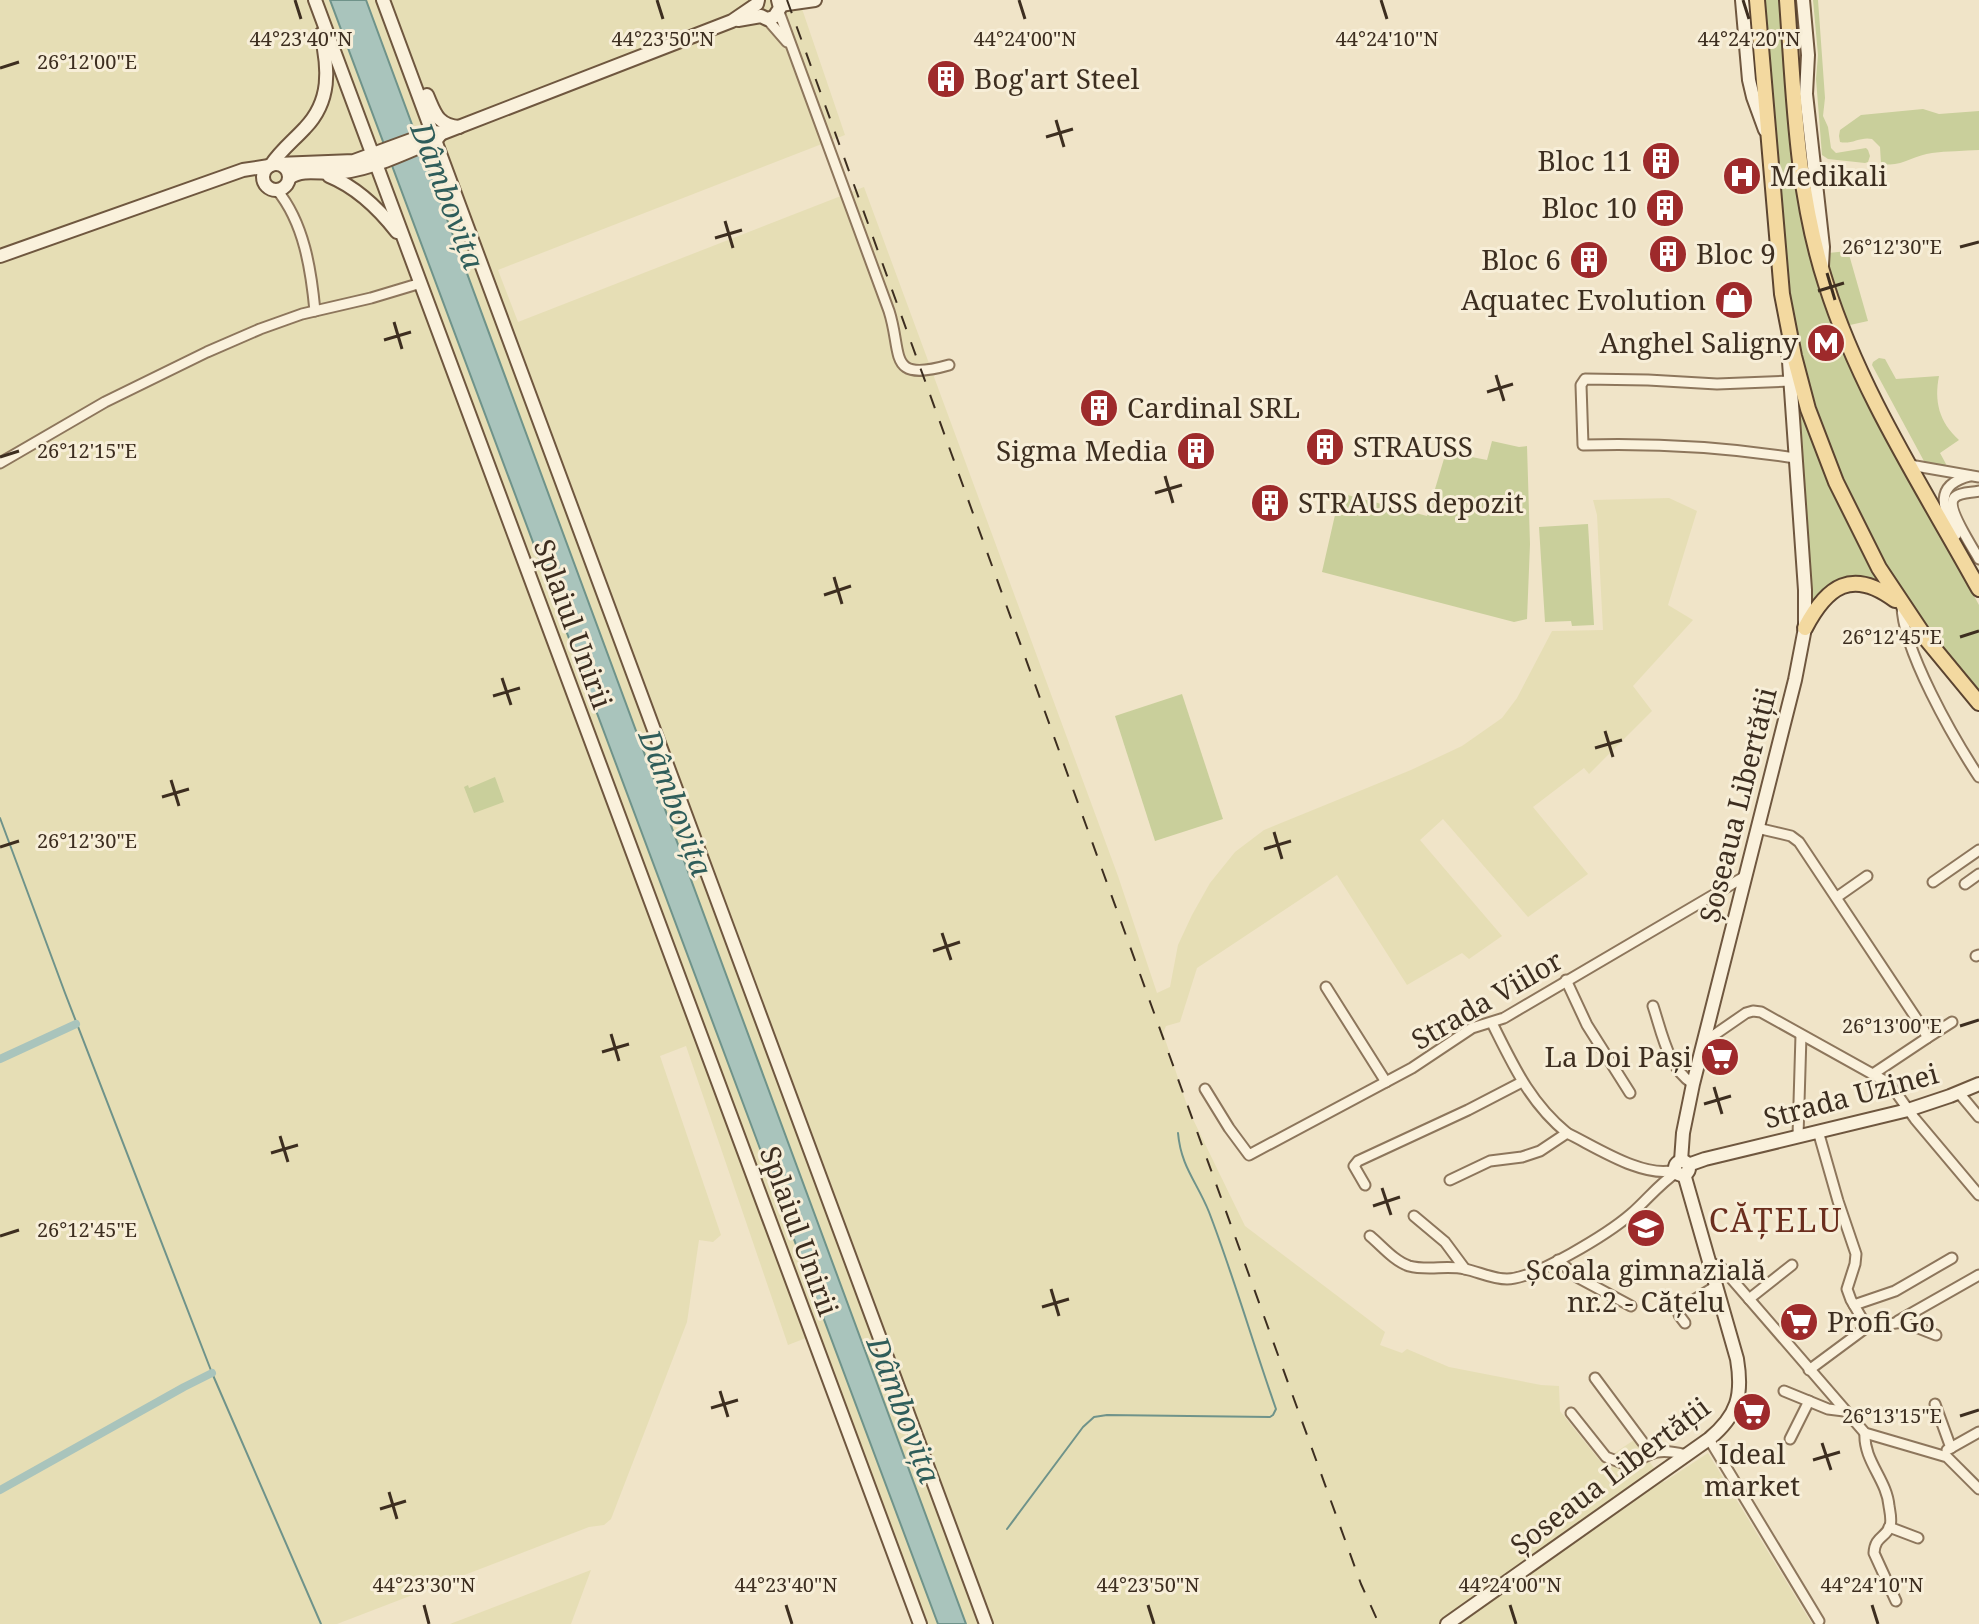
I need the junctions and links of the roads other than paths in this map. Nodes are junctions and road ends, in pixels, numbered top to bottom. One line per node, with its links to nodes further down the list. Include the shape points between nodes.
1 (314, 0): 13 (main road, Splaiul Unirii); 14 (main road, via 326,59 324,95 313,119)
2 (383, 0): 9 (main road, Splaiul Unirii)
3 (815, 0): 8 (main road)
4 (1742, 0): 12 (main road, via 1749,80)
5 (1757, 0): 12 (main road)
6 (1803, 0): 22 (main road)
7 (1787, 2): 22 (main road, via 1804,192)
8 (766, 6): 10 (main road); 26 (street, via 792,48 889,311 898,359 914,371)
9 (405, 58): 10 (main road, via 438,117); 11 (main road, Splaiul Unirii)
10 (459, 127): 11 (main road)
11 (433, 137): 13 (main road); 110 (main road, Splaiul Unirii)
12 (1768, 140): 25 (main road)
13 (377, 159): 14 (main road); 15 (main road, via 353,171); 20 (main road, Splaiul Unirii)
14 (272, 165): 16 (main road); 17 (main road, via 287,170); 18 (main road)
15 (322, 173): 17 (main road); 20 (main road, via 370,203)
16 (220, 178): 18 (main road); 21 (main road)
17 (289, 178): 19 (main road)
18 (264, 182): 19 (main road)
19 (277, 190): 24 (street, via 299,230)
20 (408, 248): 23 (main road, Splaiul Unirii)
21 (0, 256)
22 (1821, 269): 30 (main road, via 1853,355)
23 (421, 283): 24 (street); 109 (main road, Splaiul Unirii)
24 (315, 311): 29 (street, via 192,359)
25 (1785, 317): 27 (main road, Șoseaua Libertății); 35 (main road, via 1822,449 1859,532)
26 (949, 365)
27 (1790, 381): 28 (main road, Șoseaua Libertății); 28 (street, via 1585,379 1582,434 1583,445 1664,445)
28 (1795, 458): 36 (main road, Șoseaua Libertății)
29 (0, 463)
30 (1910, 465): 31 (street); 33 (main road)
31 (1975, 477): 33 (street, via 1953,483 1944,501)
32 (1979, 491): 33 (street, via 1958,495 1952,504)
33 (1972, 561): 34 (main road)
34 (1979, 589)
35 (1902, 605): 36 (main road, via 1871,585 1845,585 1825,598); 37 (main road); 38 (street, via 1920,665)
36 (1805, 628): 39 (main road, Șoseaua Libertății)
37 (1979, 703)
38 (1979, 777)
39 (1757, 828): 43 (main road, Șoseaua Libertății); 46 (street, via 1796,839)
40 (1979, 850): 44 (street)
41 (1979, 874): 45 (street)
42 (1867, 876): 46 (street)
43 (1744, 877): 47 (street, Strada Viilor); 54 (main road, Șoseaua Libertății)
44 (1933, 882)
45 (1965, 884)
46 (1837, 897): 53 (street)
47 (1566, 980): 51 (street, Strada Viilor); 61 (street)
48 (1326, 987): 56 (street)
49 (1653, 1006): 58 (street, via 1673,1061)
50 (1952, 1022): 53 (street)
51 (1492, 1023): 56 (street, Strada Viilor, via 1472,1028); 57 (street)
52 (1801, 1035): 54 (street, via 1753,1011); 55 (street); 67 (street)
53 (1927, 1038): 55 (street)
54 (1703, 1042): 58 (main road, Șoseaua Libertății)
55 (1873, 1074): 63 (street)
56 (1386, 1082): 60 (street, Strada Viilor, via 1249,1155)
57 (1522, 1082): 66 (street); 70 (street, via 1358,1161 1354,1166)
58 (1693, 1084): 68 (main road, Șoseaua Libertății)
59 (1979, 1084): 62 (main road, Strada Uzinei)
60 (1205, 1089)
61 (1630, 1093)
62 (1959, 1093): 63 (main road, Strada Uzinei); 64 (street)
63 (1908, 1110): 65 (main road, Strada Uzinei); 71 (street)
64 (1979, 1117)
65 (1818, 1131): 67 (main road, Strada Uzinei); 82 (street, via 1855,1248 1847,1289)
66 (1567, 1133): 68 (street, via 1642,1169 1659,1173); 69 (street, via 1540,1151 1490,1161)
67 (1798, 1136): 68 (main road, Strada Uzinei)
68 (1681, 1168): 75 (street, via 1617,1225); 76 (main road, Șoseaua Libertății)
69 (1450, 1180)
70 (1365, 1185)
71 (1979, 1195)
72 (1414, 1216): 78 (street, via 1445,1242)
73 (1370, 1236): 78 (street, via 1411,1266)
74 (1952, 1258): 82 (street, via 1895,1291)
75 (1558, 1260): 78 (street, via 1513,1279); 83 (street, via 1577,1277)
76 (1710, 1263): 80 (main road, Șoseaua Libertății); 81 (street, via 1721,1267)
77 (1792, 1265): 81 (street)
78 (1465, 1269)
79 (1979, 1275): 85 (street)
80 (1716, 1286): 84 (street, via 1681,1308); 97 (main road, Șoseaua Libertății, via 1740,1389 1729,1420)
81 (1749, 1299): 88 (street)
82 (1854, 1305): 86 (street)
83 (1631, 1306)
84 (1685, 1323)
85 (1895, 1323): 86 (street); 87 (street, via 1910,1323)
86 (1867, 1327): 88 (street)
87 (1936, 1335)
88 (1809, 1370): 93 (street)
89 (1595, 1378): 100 (street)
90 (1784, 1391): 91 (street)
91 (1809, 1401): 93 (street); 98 (street)
92 (1935, 1404): 99 (street)
93 (1844, 1411): 96 (street)
94 (1571, 1413): 100 (street, via 1606,1457 1630,1466)
95 (1979, 1432): 99 (street)
96 (1865, 1433): 101 (street); 104 (street, via 1866,1451 1887,1494)
97 (1709, 1439): 102 (main road, Șoseaua Libertății); 108 (street)
98 (1790, 1439)
99 (1951, 1448): 101 (street)
100 (1650, 1452): 102 (street)
101 (1941, 1454): 103 (street)
102 (1686, 1455): 107 (main road, Șoseaua Libertății)
103 (1979, 1489)
104 (1889, 1527): 105 (street); 106 (street, via 1874,1553)
105 (1918, 1538)
106 (1896, 1601)
107 (1452, 1621)
108 (1819, 1621)
109 (920, 1624)
110 (986, 1624)

